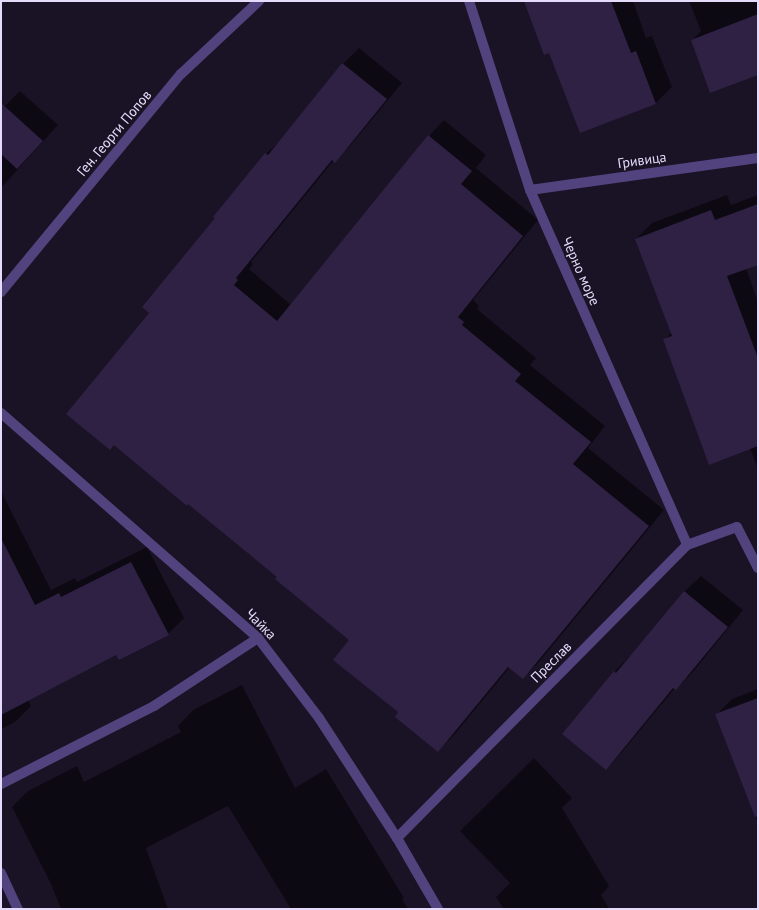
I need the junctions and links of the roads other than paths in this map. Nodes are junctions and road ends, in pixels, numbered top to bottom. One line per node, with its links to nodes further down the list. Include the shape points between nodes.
1 (259, 1): 5 (street, Ген. Георги Попов, via 181,74)
2 (469, 1): 4 (street, Черно море)
3 (758, 158): 4 (street, Гривица)
4 (530, 190): 7 (street, Черно море)
5 (1, 292)
6 (1, 413): 9 (street, Чайка)
7 (687, 544): 8 (street, Преслав, via 738,527); 11 (street, Преслав)
8 (758, 568)
9 (258, 638): 10 (street, via 154,706); 11 (street, Чайка, via 319,718)
10 (1, 784)
11 (397, 838): 14 (street, Чайка)
12 (1, 874): 13 (street)
13 (18, 909)
14 (438, 909)

